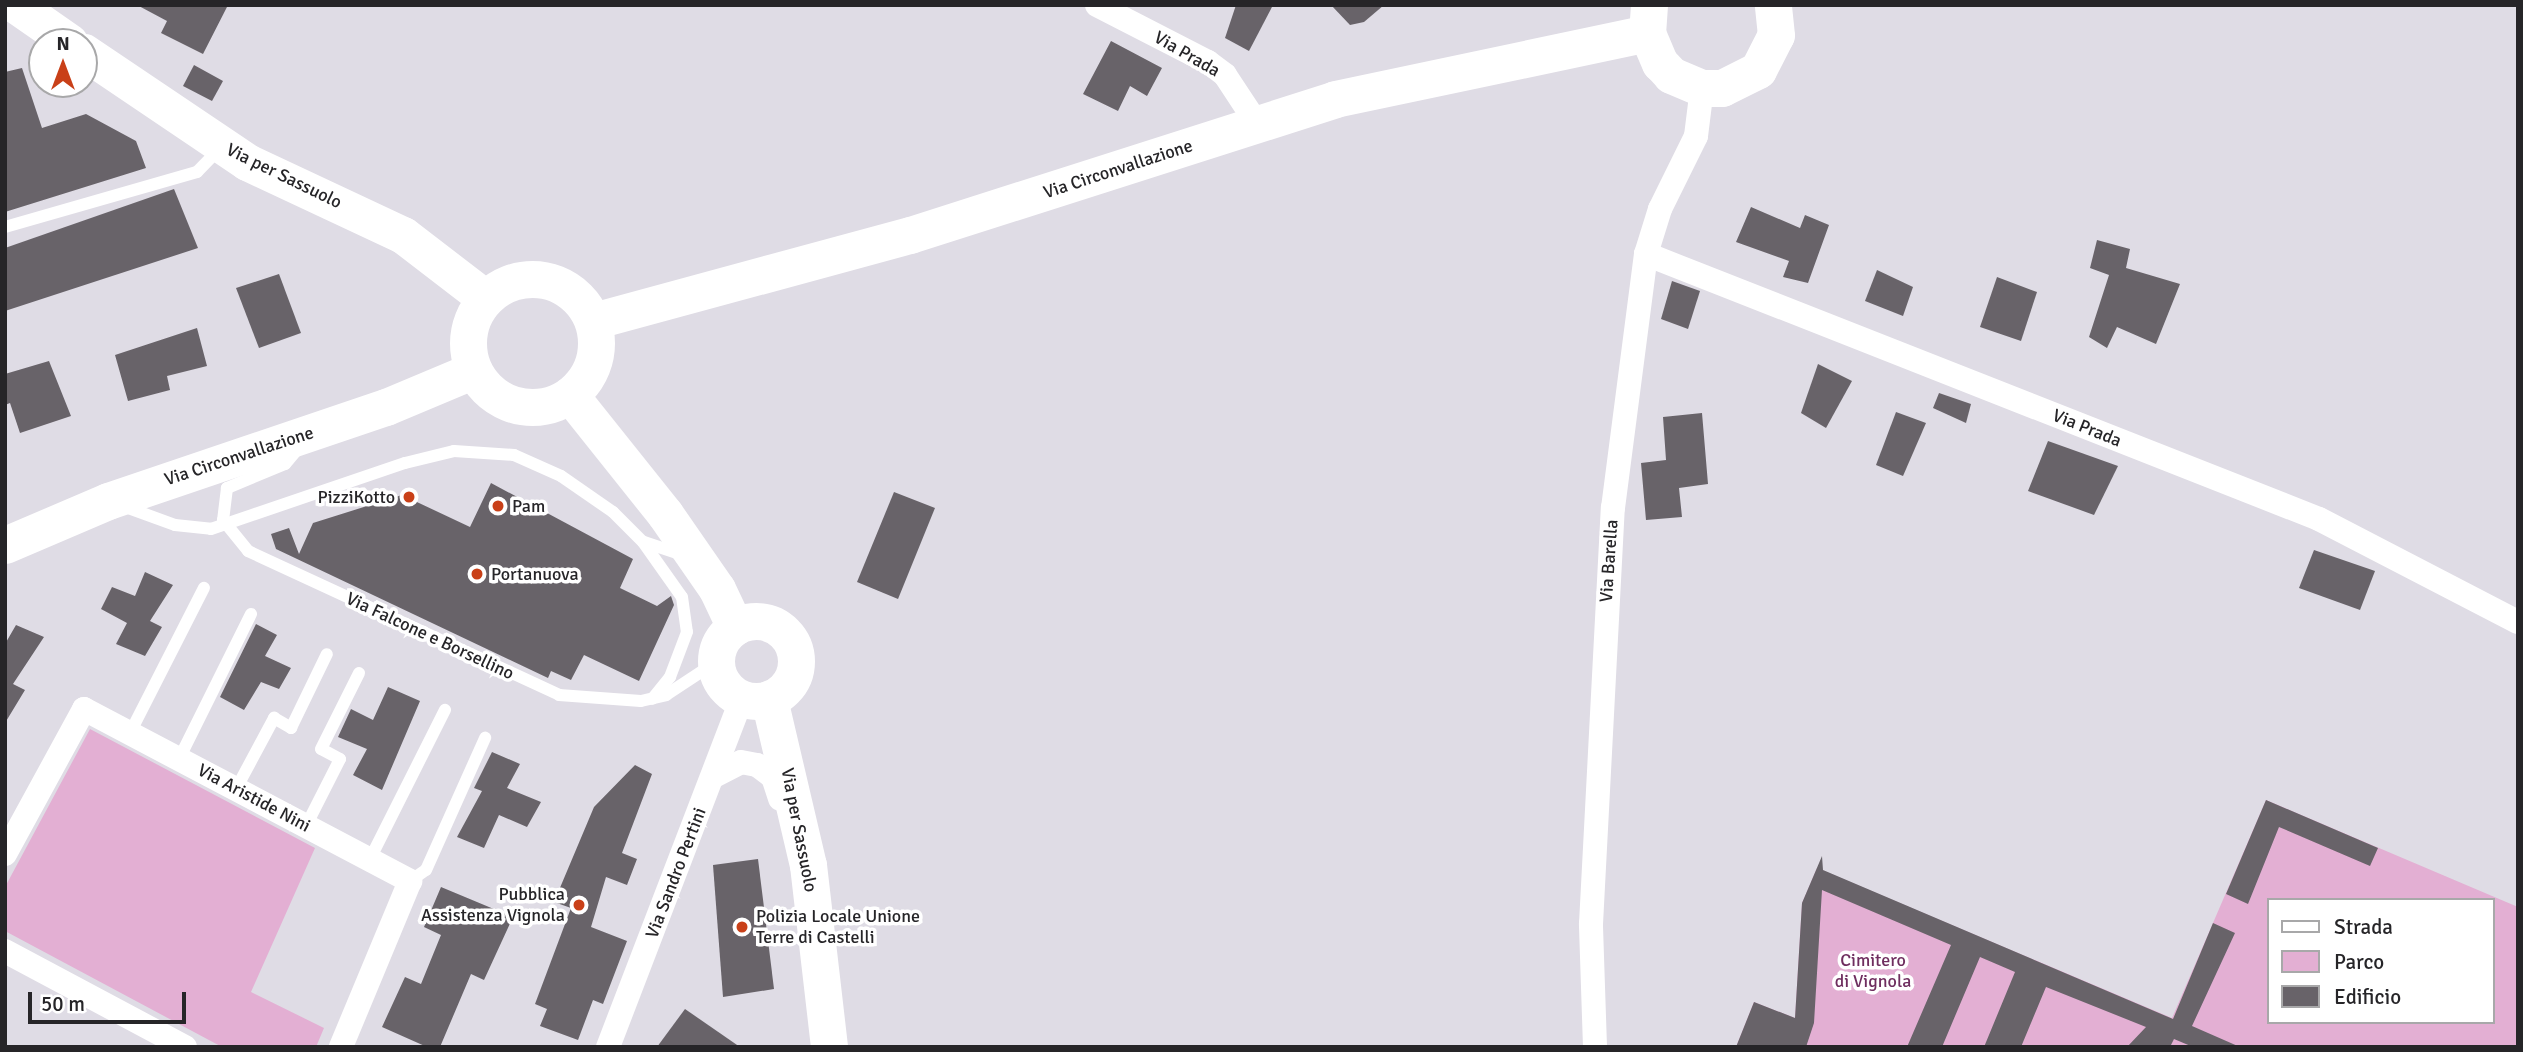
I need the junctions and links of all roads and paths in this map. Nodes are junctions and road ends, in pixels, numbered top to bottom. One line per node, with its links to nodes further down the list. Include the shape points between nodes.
1 (16, 5): 5 (main road)
2 (1097, 5): 8 (street, Via Prada, via 1208,62 1225,75)
3 (1773, 5): 7 (main road, via 1776,35 1758,70 1722,88)
4 (1648, 19): 7 (main road, via 1660,63 1686,84); 8 (main road, Via Circonvallazione, via 1375,88)
5 (49, 28)
6 (98, 62): 9 (main road, Via per Sassuolo)
7 (1702, 88): 11 (street, Via Barella, via 1691,151 1660,209)
8 (1258, 125): 13 (main road, Via Circonvallazione, via 910,235)
9 (222, 146): 10 (lane, via 197,172); 12 (main road, Via per Sassuolo, via 403,235)
10 (5, 228)
11 (1646, 254): 24 (street, Via Prada, via 2319,519); 47 (street, Via Barella, via 1609,565 1589,965)
12 (485, 298): 13 (main road, via 517,280 555,282 571,291); 14 (main road, via 470,325)
13 (593, 321): 15 (main road, via 591,370)
14 (474, 370): 15 (main road, via 484,386 516,405 544,405); 16 (main road, Via Circonvallazione, via 415,397)
15 (570, 395): 21 (main road)
16 (307, 433): 17 (main road, Via Circonvallazione); 18 (lane, via 298,454 285,464 227,488)
17 (108, 500): 18 (lane, via 188,528); 20 (main road, Via Circonvallazione)
18 (225, 525): 19 (lane, via 405,463 486,450 561,476); 30 (lane, Via Falcone e Borsellino, via 248,551 540,688 583,701)
19 (643, 542): 21 (lane); 30 (lane, via 682,597 689,621 670,677)
20 (5, 545)
21 (697, 559): 25 (main road)
22 (204, 589): 32 (lane)
23 (251, 614): 34 (lane)
24 (2518, 622)
25 (735, 627): 27 (main road, via 721,642); 29 (main road, via 767,623 792,644 793,676)
26 (327, 654): 36 (lane, via 292,728 274,718)
27 (716, 662): 29 (main road, via 724,684); 30 (lane, Via Falcone e Borsellino, via 694,680)
28 (359, 673): 37 (lane, via 321,749 340,759)
29 (756, 698): 35 (street, Via Sandro Pertini); 40 (main road, Via per Sassuolo)
30 (652, 699)
31 (444, 710): 39 (lane)
32 (130, 733): 34 (street, Via Aristide Nini); 38 (street, Via Aristide Nini, via 84,709)
33 (485, 738): 41 (lane, via 426,870)
34 (179, 759): 36 (street, Via Aristide Nini)
35 (714, 776): 40 (street, via 741,762 766,770 779,792 789,845); 45 (street, Via Sandro Pertini)
36 (236, 789): 37 (street, Via Aristide Nini)
37 (306, 826): 39 (street, Via Aristide Nini)
38 (5, 854)
39 (370, 859): 41 (street, Via Aristide Nini)
40 (808, 865): 46 (main road, Via per Sassuolo)
41 (410, 881): 44 (street)
42 (5, 951): 43 (street)
43 (185, 1047)
44 (341, 1047)
45 (608, 1047)
46 (829, 1047)
47 (1595, 1047)

